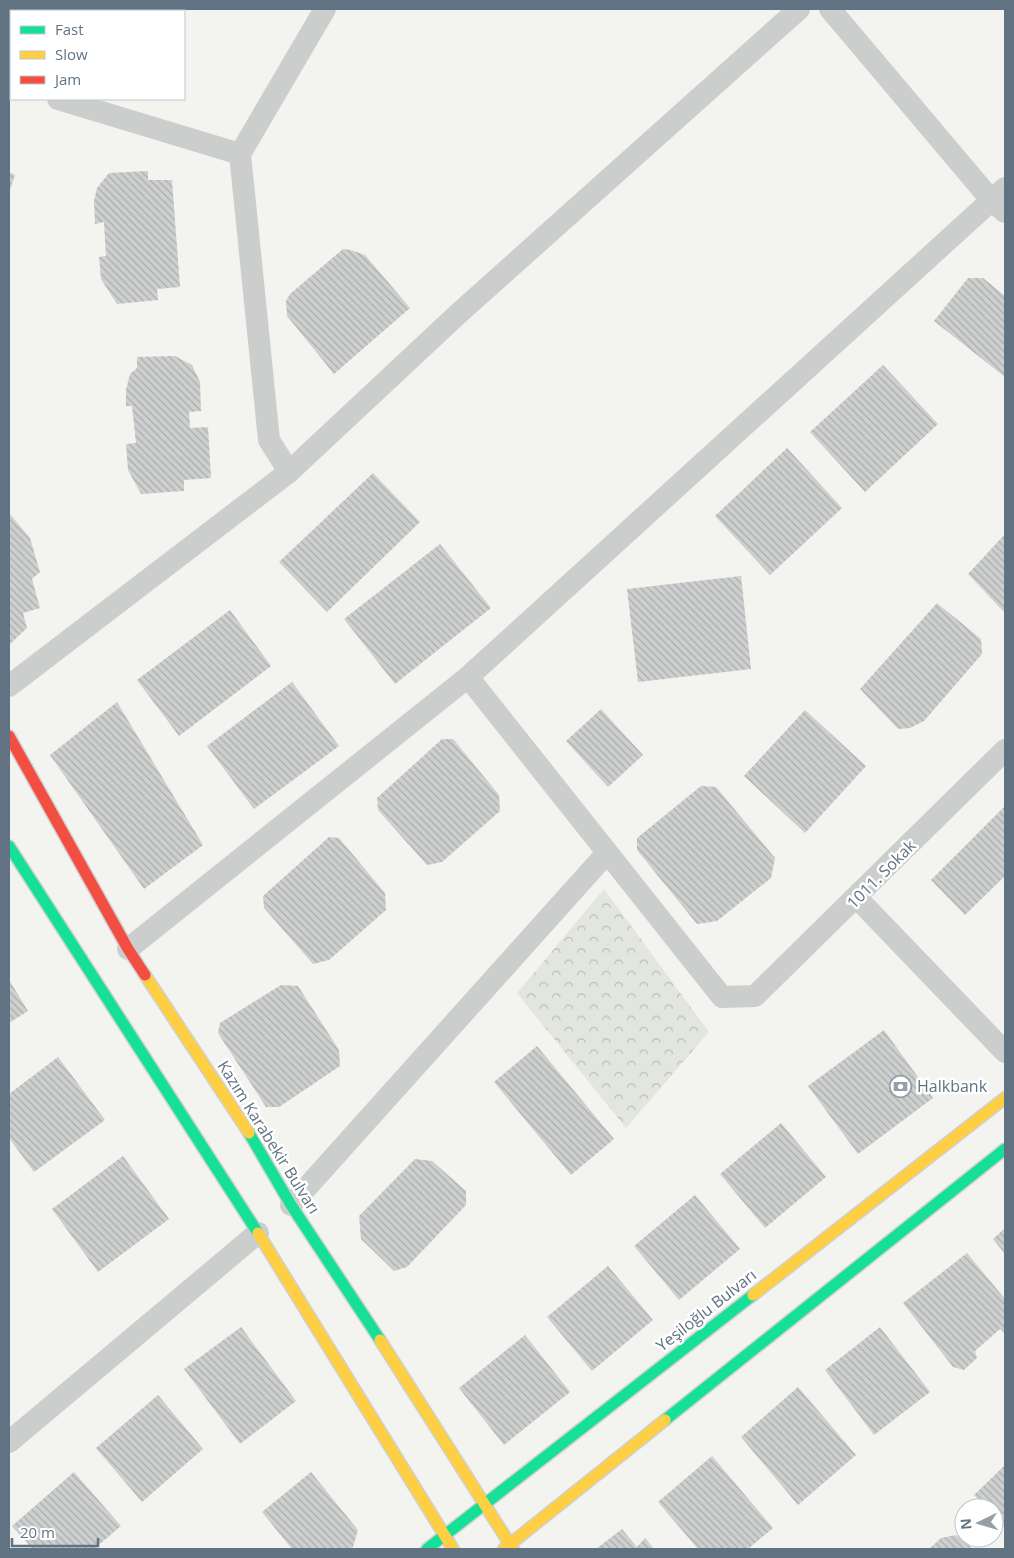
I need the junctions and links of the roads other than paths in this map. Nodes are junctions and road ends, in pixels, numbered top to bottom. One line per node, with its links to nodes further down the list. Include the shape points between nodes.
1 (325, 9): 5 (street)
2 (799, 9): 7 (street, via 458,314)
3 (830, 9): 6 (street)
4 (61, 100): 5 (street)
5 (240, 154): 7 (street, via 269,440)
6 (1001, 200): 8 (street)
7 (290, 472): 9 (street)
8 (468, 677): 13 (street); 15 (street)
9 (9, 686)
10 (9, 736): 15 (main road, Kazım Karabekir Bulvarı)
11 (1005, 750): 14 (street, 1011. Sokak)
12 (9, 846): 20 (main road)
13 (606, 854): 14 (street, 1011. Sokak, via 722,997 755,996); 19 (street)
14 (857, 898): 16 (street)
15 (128, 950): 19 (main road, Kazım Karabekir Bulvarı, via 246,1129)
16 (1005, 1052)
17 (1005, 1098): 22 (main road, Yeşiloğlu Bulvarı)
18 (1005, 1149): 24 (main road)
19 (291, 1205): 22 (main road, Kazım Karabekir Bulvarı)
20 (258, 1234): 21 (street); 23 (main road)
21 (9, 1442)
22 (484, 1504): 23 (main road, Yeşiloğlu Bulvarı); 24 (main road, Kazım Karabekir Bulvarı)
23 (443, 1536): 25 (main road, Yeşiloğlu Bulvarı); 26 (main road)
24 (509, 1548)
25 (427, 1549)
26 (453, 1549)

